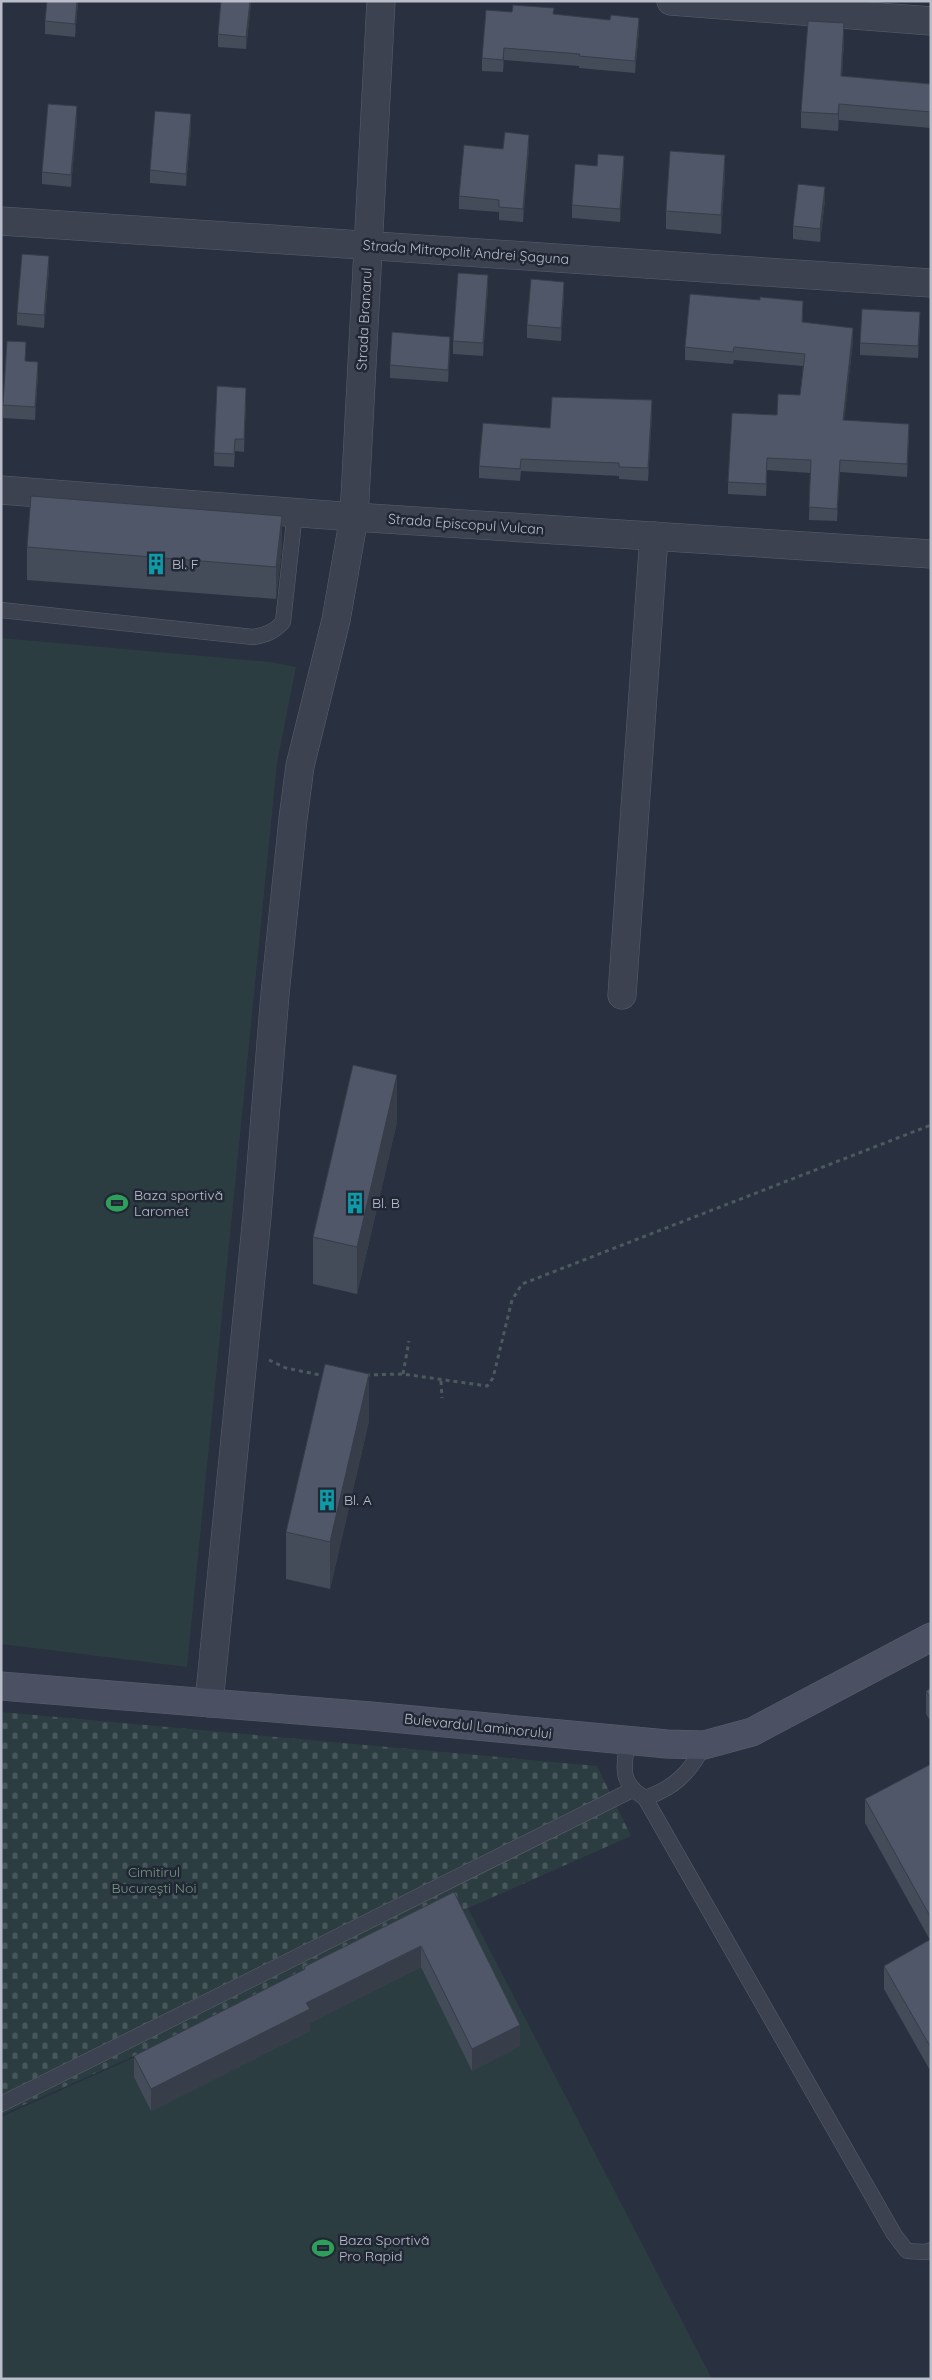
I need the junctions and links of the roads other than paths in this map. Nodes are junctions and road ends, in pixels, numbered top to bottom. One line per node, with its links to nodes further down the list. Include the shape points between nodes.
1 (381, 1): 5 (street, Strada Branarul)
2 (671, 1): 3 (street)
3 (931, 20)
4 (1, 221): 5 (street, Strada Mitropolit Andrei Șaguna)
5 (368, 245): 6 (street, Strada Mitropolit Andrei Șaguna); 9 (street, Strada Branarul)
6 (931, 283)
7 (1, 490): 8 (street, Strada Episcopul Vulcan)
8 (295, 512): 9 (street, Strada Episcopul Vulcan); 12 (lane, via 283,622 266,635 253,637)
9 (354, 517): 10 (street, Strada Episcopul Vulcan); 16 (street, Strada Branarul, via 336,620 300,766 275,994 257,1216)
10 (654, 536): 11 (street, Strada Episcopul Vulcan); 13 (street)
11 (931, 554)
12 (1, 610)
13 (622, 995)
14 (931, 1637): 18 (street, Bulevardul Laminorului, via 752,1732)
15 (1, 1686): 16 (street, Bulevardul Laminorului)
16 (209, 1703): 17 (street, Bulevardul Laminorului)
17 (627, 1740): 18 (street, Bulevardul Laminorului); 19 (lane, via 624,1776)
18 (704, 1745): 19 (lane, via 694,1765 677,1782 662,1793)
19 (638, 1794): 20 (lane); 21 (lane, via 894,2234 907,2251)
20 (1, 2104)
21 (931, 2250)

